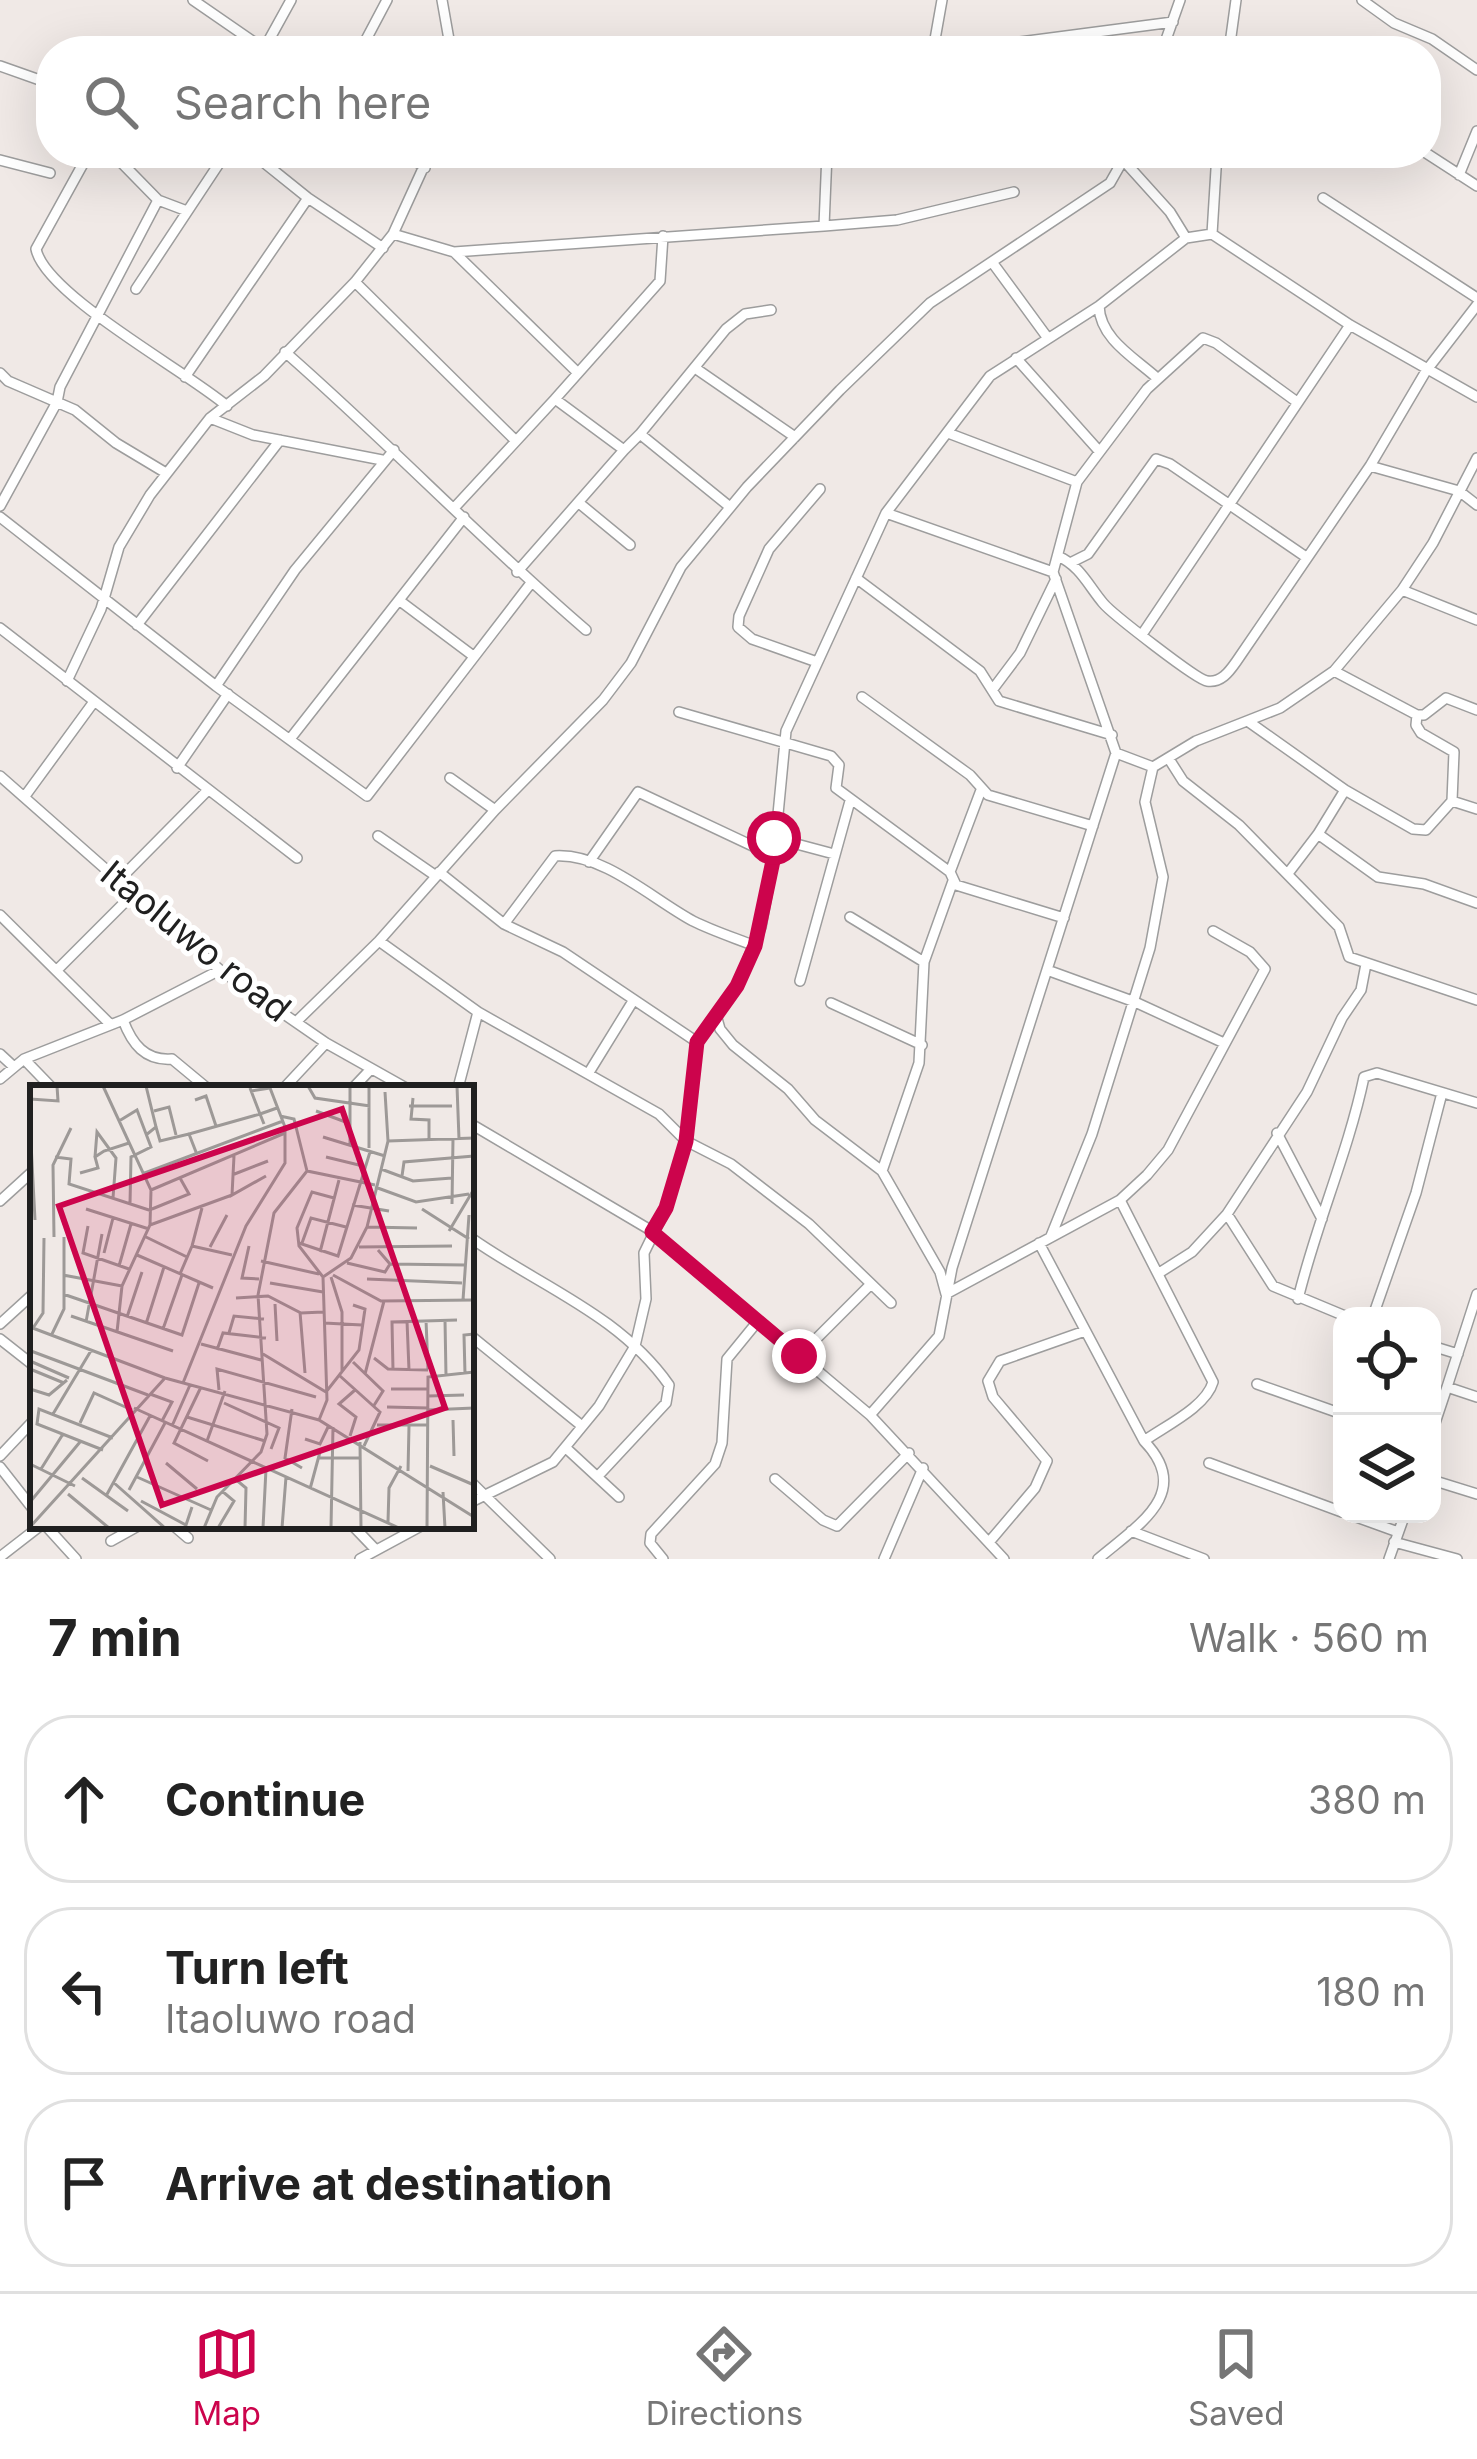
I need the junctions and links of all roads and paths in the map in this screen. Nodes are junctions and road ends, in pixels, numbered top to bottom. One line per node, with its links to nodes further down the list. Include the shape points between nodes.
1 (193, 0): 10 (street)
2 (291, 0): 11 (street)
3 (387, 0): 12 (street)
4 (442, 0): 13 (street)
5 (941, 0): 14 (street)
6 (1180, 0): 9 (street)
7 (1236, 0): 17 (street)
8 (1362, 0): 18 (street)
9 (1173, 22): 15 (street); 16 (street)
10 (246, 36)
11 (273, 36)
12 (368, 36)
13 (448, 36)
14 (935, 36)
15 (1066, 36)
16 (1168, 36)
17 (1230, 36)
18 (1424, 36)
19 (1441, 45): 21 (street)
20 (0, 66): 22 (street)
21 (1477, 70)
22 (36, 79)
23 (1477, 131): 36 (street)
24 (0, 160): 35 (street)
25 (1441, 163): 36 (street)
26 (81, 168): 56 (street, via 36,255)
27 (127, 168): 41 (street)
28 (216, 168): 42 (street)
29 (271, 168): 39 (street)
30 (425, 168): 44 (street)
31 (826, 168): 43 (street)
32 (1119, 168): 50 (street, via 1110,183)
33 (1134, 168): 47 (street)
34 (1216, 168): 45 (street)
35 (50, 173)
36 (1459, 175): 37 (street)
37 (1477, 186)
38 (1014, 192): 43 (street, via 897,220)
39 (308, 198): 48 (street); 65 (street)
40 (1323, 198): 53 (street)
41 (158, 200): 42 (street); 56 (street)
42 (188, 211): 52 (street)
43 (824, 226): 46 (street)
44 (393, 234): 48 (street); 49 (street)
45 (1212, 235): 47 (street); 57 (street)
46 (663, 236): 49 (street); 63 (street, via 660,281)
47 (1186, 238): 54 (street)
48 (382, 248): 51 (street)
49 (454, 252): 63 (street)
50 (992, 262): 58 (street); 75 (street, via 930,303)
51 (355, 282): 59 (street); 77 (street)
52 (136, 289)
53 (1477, 301): 62 (street)
54 (1099, 306): 58 (street); 66 (street, via 1108,334)
55 (771, 310): 61 (street, via 726,328)
56 (98, 313): 65 (street); 70 (street)
57 (1350, 325): 62 (street); 69 (street)
58 (1047, 337): 60 (street)
59 (285, 352): 71 (street); 78 (street)
60 (1016, 358): 73 (street, via 990,376); 80 (street)
61 (695, 368): 74 (street); 75 (street)
62 (1426, 371): 67 (street); 83 (street)
63 (577, 372): 68 (street)
64 (0, 373): 70 (street)
65 (185, 377): 71 (street)
66 (1157, 377): 69 (street, via 1203,338); 80 (street)
67 (1477, 398)
68 (556, 399): 77 (street); 79 (street)
69 (1297, 402): 93 (street)
70 (57, 403): 84 (street); 90 (street)
71 (226, 406): 72 (street)
72 (210, 418): 76 (street); 84 (street)
73 (948, 433): 85 (street); 94 (street)
74 (640, 434): 79 (street); 92 (street)
75 (795, 437): 92 (street)
76 (280, 440): 82 (street); 109 (street)
77 (515, 440): 91 (street)
78 (394, 450): 82 (street); 91 (street)
79 (624, 451): 88 (street)
80 (1099, 451): 85 (street)
81 (1477, 458): 87 (street)
82 (382, 460): 117 (street)
83 (1370, 466): 87 (street); 99 (street)
84 (166, 473): 106 (street, via 118,547)
85 (1077, 482): 98 (street)
86 (820, 490): 114 (street, via 770,549 738,627)
87 (1459, 490): 89 (street); 105 (street)
88 (579, 503): 97 (street); 101 (street)
89 (1477, 505)
90 (0, 506)
91 (455, 507): 96 (street)
92 (730, 507): 142 (street, via 682,567 603,700)
93 (1228, 507): 99 (street); 100 (street, via 1156,459 1088,554); 112 (street)
94 (886, 513): 102 (street); 103 (street)
95 (0, 517): 106 (street)
96 (464, 517): 101 (street); 107 (street)
97 (630, 545)
98 (1058, 556): 100 (street); 102 (street)
99 (1306, 557): 112 (street, via 1219,680 1200,679)
100 (1072, 562): 112 (street, via 1105,605)
101 (517, 572): 104 (street)
102 (1054, 576): 118 (street, via 1020,652); 126 (street)
103 (856, 578): 114 (street); 118 (street)
104 (531, 583): 111 (street); 113 (street)
105 (1402, 590): 108 (street); 115 (street)
106 (104, 600): 109 (street); 116 (street)
107 (400, 601): 113 (street); 127 (street)
108 (1477, 620)
109 (137, 625): 117 (street)
110 (0, 628): 116 (street)
111 (586, 630)
112 (1143, 633)
113 (472, 655): 127 (street, via 367,796)
114 (817, 662): 128 (street)
115 (1334, 671): 124 (street); 125 (street)
116 (67, 681): 121 (street)
117 (216, 686): 119 (street)
118 (993, 688): 126 (street, via 1006,705)
119 (228, 694): 127 (street); 132 (street)
120 (862, 697): 135 (street)
121 (93, 703): 132 (street); 138 (street)
122 (1477, 710): 124 (street, via 1446,698)
123 (679, 712): 128 (street)
124 (1417, 715): 139 (street, via 1421,733 1454,752)
125 (1249, 722): 130 (street); 136 (street)
126 (1112, 735): 129 (street)
127 (290, 739)
128 (782, 742): 140 (street, via 835,758 836,788); 146 (street)
129 (1116, 753): 131 (street); 143 (street)
130 (1169, 759): 131 (street); 151 (street, via 1183,781)
131 (1154, 767): 172 (street, via 1144,802 1162,877)
132 (177, 768): 137 (street)
133 (0, 776): 138 (street, Itaoluwo road)
134 (451, 778): 142 (street)
135 (981, 790): 143 (street); 153 (street)
136 (1345, 790): 139 (street, via 1413,829 1426,830); 144 (street)
137 (207, 791): 149 (street); 154 (street)
138 (25, 796): 154 (street, Itaoluwo road)
139 (1452, 801): 141 (street)
140 (850, 802): 147 (street); 153 (street)
141 (1477, 809)
142 (495, 810): 152 (street)
143 (1093, 826): 159 (street)
144 (1318, 834): 151 (street); 156 (street, via 1378,877)
145 (378, 836): 152 (street)
146 (774, 838): 147 (street); 148 (street)
147 (834, 854): 169 (street)
148 (774, 856): 150 (street, via 638,792); 163 (street)
149 (297, 858)
150 (589, 862): 160 (street, via 555,856); 163 (street)
151 (1289, 872): 165 (street, via 1339,927 1349,957)
152 (438, 874): 160 (street); 162 (street)
153 (951, 877): 159 (street, via 961,888); 164 (street)
154 (118, 881): 155 (street, Itaoluwo road)
155 (133, 894): 166 (street); 167 (street, Itaoluwo road)
156 (1477, 902)
157 (0, 915): 166 (street)
158 (850, 916): 164 (street)
159 (1064, 918): 168 (street)
160 (504, 924): 171 (street, via 563,952)
161 (1213, 931): 180 (street, via 1265,969)
162 (379, 940): 174 (street); 177 (street)
163 (755, 946): 175 (street)
164 (924, 962): 182 (street)
165 (1366, 964): 170 (street); 198 (street, via 1307,1092)
166 (58, 969): 178 (street)
167 (220, 970): 176 (street); 177 (street, Itaoluwo road)
168 (1047, 970): 172 (street); 212 (street)
169 (800, 981)
170 (1477, 1000)
171 (633, 1001): 179 (street); 187 (street)
172 (1135, 1002): 180 (street); 207 (street)
173 (831, 1004): 182 (street)
174 (478, 1012): 187 (street); 194 (street)
175 (716, 1015): 179 (street); 200 (street, via 734,1046)
176 (123, 1020): 178 (street); 190 (street, via 140,1050 172,1059)
177 (296, 1022): 181 (street, Itaoluwo road)
178 (110, 1024): 184 (street)
179 (697, 1042): 199 (street)
180 (1224, 1042): 202 (street, via 1168,1150)
181 (326, 1043): 186 (street, Itaoluwo road); 191 (street)
182 (922, 1045): 200 (street)
183 (0, 1054): 185 (street)
184 (24, 1059): 185 (street); 189 (street)
185 (14, 1067): 188 (street)
186 (370, 1069): 192 (street); 193 (street, Itaoluwo road)
187 (588, 1074): 199 (street, via 659,1114)
188 (0, 1079)
189 (49, 1085)
190 (203, 1085)
191 (287, 1085)
192 (356, 1085)
193 (400, 1085)
194 (459, 1085)
195 (1442, 1093): 196 (street); 205 (street, via 1376,1073 1364,1077); 217 (street)
196 (1477, 1103)
197 (474, 1125): 206 (street)
198 (1277, 1132): 204 (street); 205 (street)
199 (686, 1141): 206 (street); 211 (street, via 731,1164)
200 (882, 1172): 212 (street)
201 (30, 1174): 203 (street)
202 (1120, 1200): 207 (street); 210 (street)
203 (0, 1201)
204 (1227, 1214): 210 (street); 215 (street, via 1262,1276)
205 (1322, 1219): 215 (street)
206 (652, 1232): 219 (street); 224 (street)
207 (1052, 1236): 209 (street)
208 (474, 1240): 224 (street, via 584,1304)
209 (1040, 1243): 212 (street); 221 (street)
210 (1159, 1274): 237 (street, via 1213,1387)
211 (872, 1284): 216 (street); 227 (street)
212 (946, 1294): 233 (street, via 939,1336)
213 (1477, 1294): 226 (street)
214 (30, 1297): 220 (street)
215 (1298, 1299): 218 (street)
216 (891, 1304)
217 (1376, 1307)
218 (1333, 1312)
219 (758, 1321): 227 (street); 274 (street, via 727,1359 715,1465 651,1534)
220 (0, 1324)
221 (1085, 1331): 237 (street); 266 (street, via 1000,1361 990,1374 988,1389 1046,1461 1035,1488)
222 (474, 1338): 236 (street)
223 (0, 1339): 228 (street)
224 (635, 1346): 236 (street); 244 (street, via 670,1393)
225 (1441, 1349): 226 (street)
226 (1458, 1354): 230 (street)
227 (799, 1356): 233 (street)
228 (30, 1362)
229 (1257, 1384): 232 (street)
230 (1447, 1387): 231 (street); 234 (street)
231 (1477, 1397)
232 (1333, 1411)
233 (870, 1415): 239 (street)
234 (1438, 1415)
235 (30, 1424): 240 (street)
236 (582, 1426): 238 (street)
237 (1144, 1441): 262 (street, via 1161,1459 1165,1486)
238 (566, 1448): 244 (street); 249 (street, via 546,1469)
239 (908, 1454): 243 (street); 245 (street, via 837,1526)
240 (0, 1456)
241 (1209, 1463): 253 (street)
242 (0, 1466): 252 (street)
243 (923, 1468): 266 (street); 275 (street)
244 (599, 1475): 250 (street)
245 (775, 1479)
246 (1441, 1483): 248 (street)
247 (474, 1485): 249 (street)
248 (1477, 1494)
249 (486, 1496): 251 (street); 269 (street)
250 (619, 1497)
251 (474, 1501)
252 (30, 1506)
253 (1333, 1509)
254 (1366, 1523): 263 (street)
255 (1401, 1523): 263 (street)
256 (39, 1529): 268 (street)
257 (46, 1529): 271 (street)
258 (132, 1529): 265 (street)
259 (178, 1529): 264 (street)
260 (356, 1529): 267 (street)
261 (415, 1529): 267 (street)
262 (1131, 1531): 270 (street); 277 (street)
263 (1396, 1537): 278 (street); 279 (street)
264 (188, 1538)
265 (111, 1540)
266 (990, 1541): 276 (street)
267 (378, 1549): 272 (street); 273 (street)
268 (0, 1557)
269 (547, 1558)
270 (1199, 1558)
271 (76, 1559)
272 (360, 1559)
273 (388, 1559)
274 (663, 1559)
275 (884, 1559)
276 (1004, 1559)
277 (1098, 1559)
278 (1389, 1559)
279 (1457, 1559)

